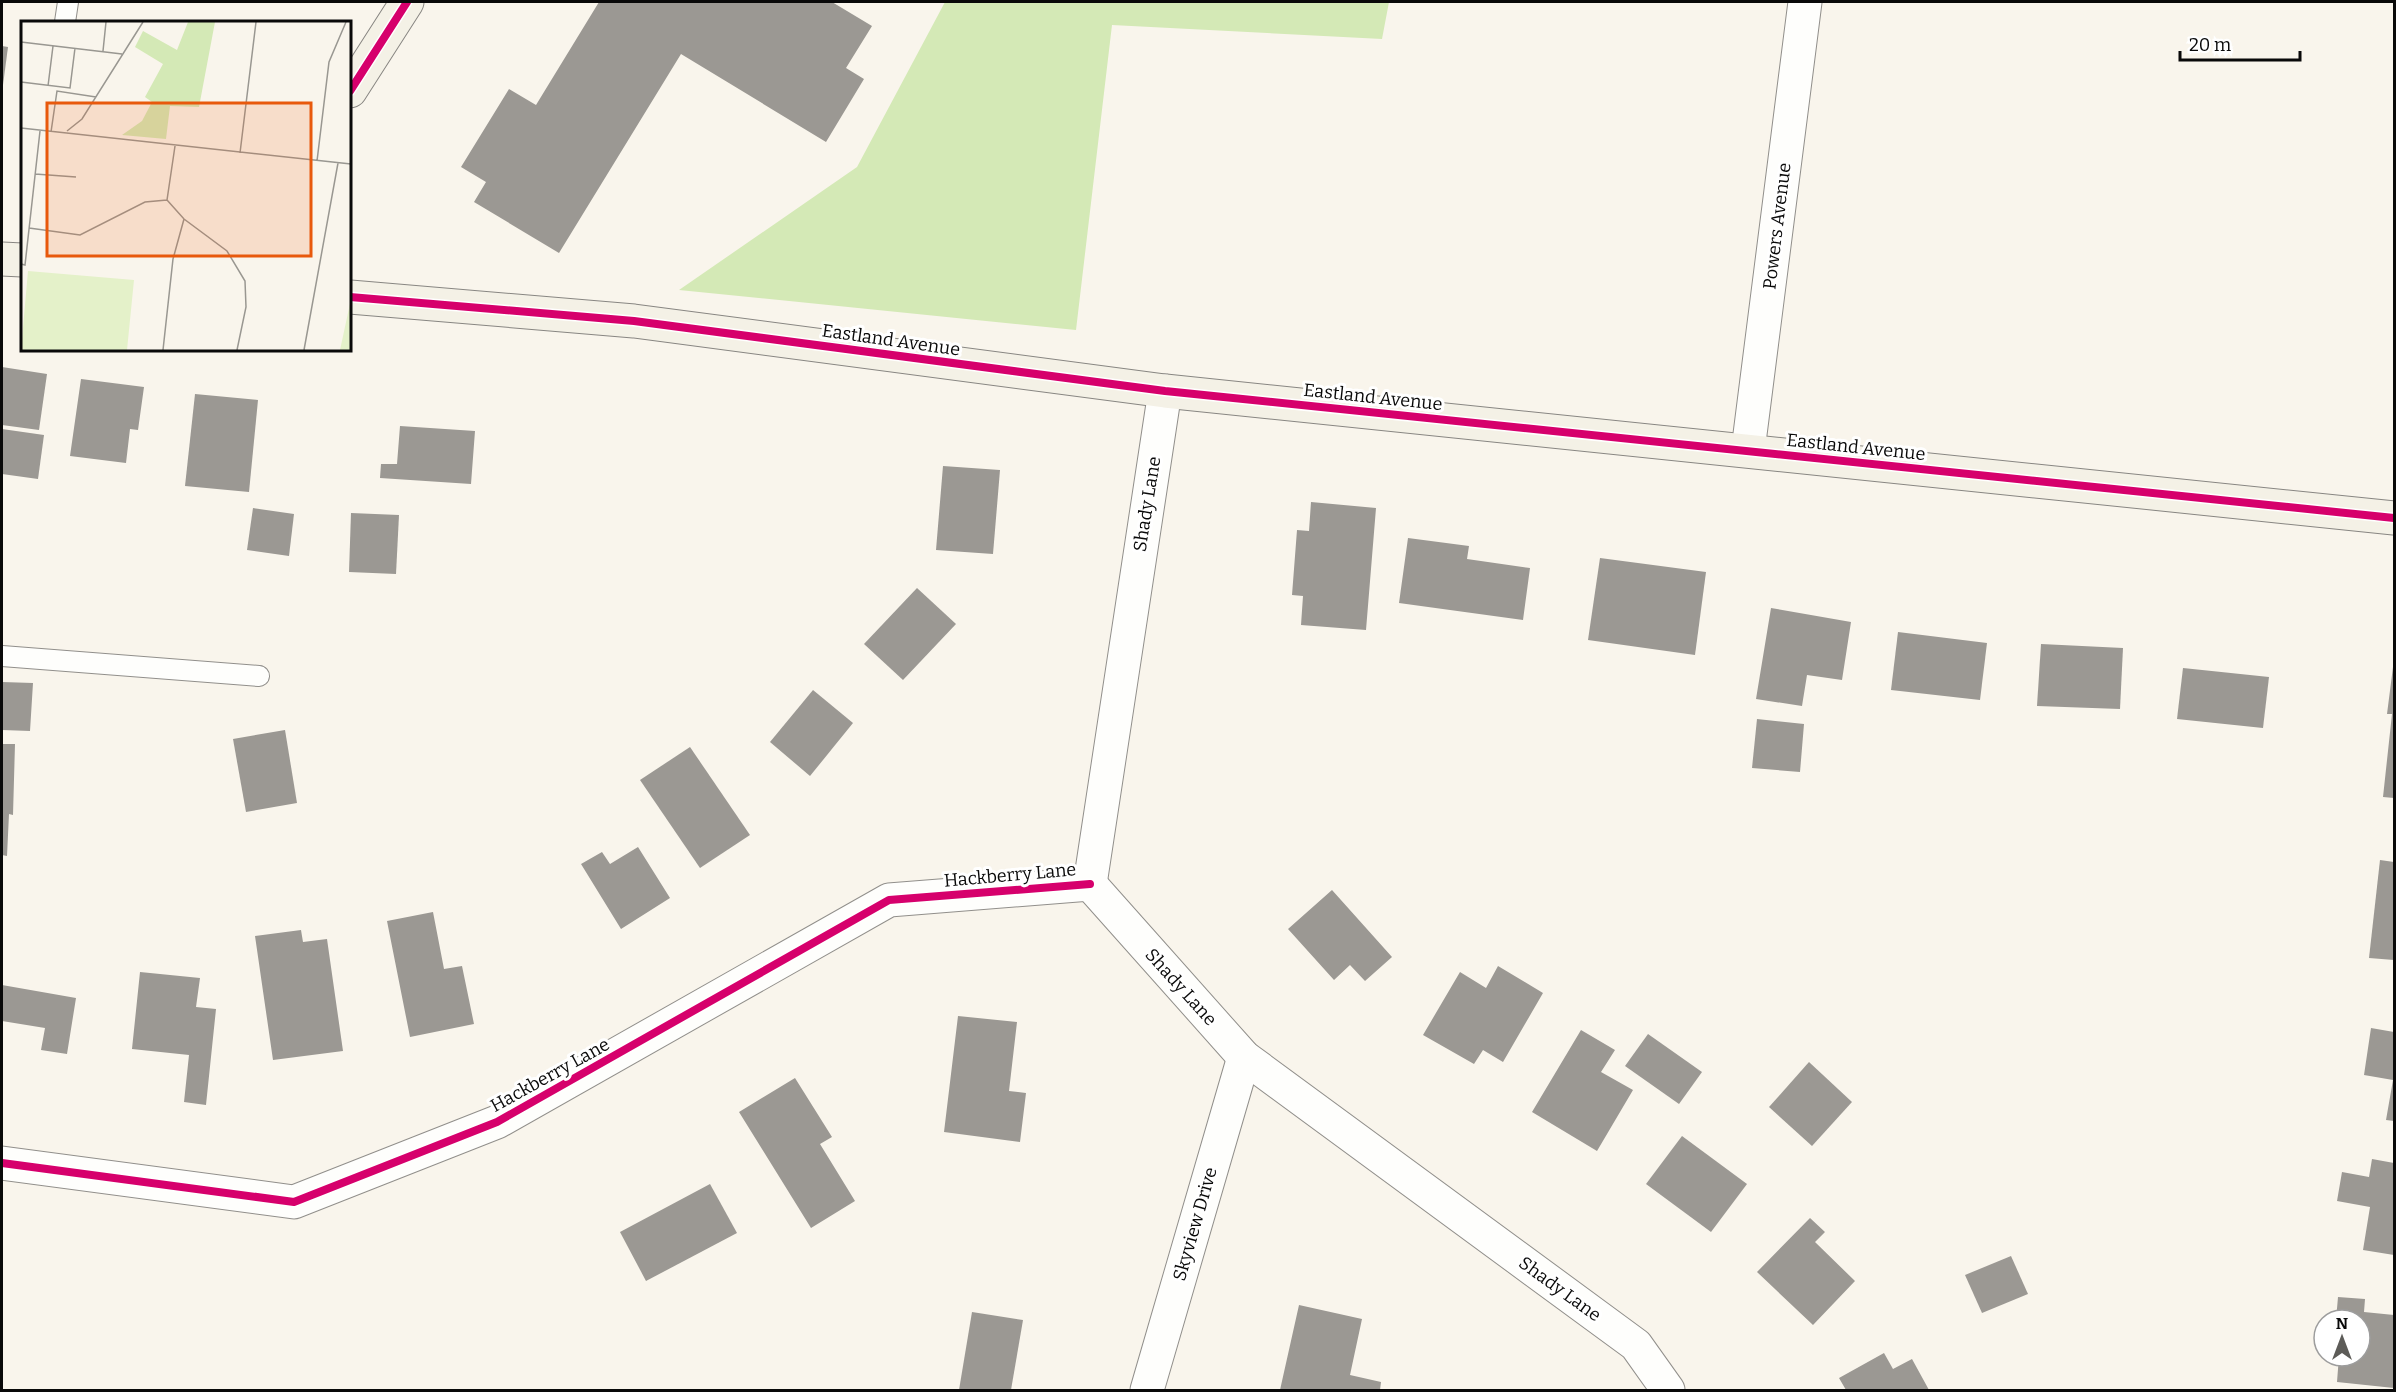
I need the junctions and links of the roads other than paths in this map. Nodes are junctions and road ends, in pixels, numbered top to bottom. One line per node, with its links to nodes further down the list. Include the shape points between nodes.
1 (68, 2): 4 (lane)
2 (407, 2): 5 (street)
3 (1805, 2): 10 (street, Powers Avenue)
4 (65, 21)
5 (351, 89)
6 (2, 259): 7 (street)
7 (21, 260)
8 (351, 297): 9 (street, Eastland Avenue, via 634,321)
9 (1165, 391): 10 (street, Eastland Avenue); 14 (street, Shady Lane)
10 (1748, 450): 11 (street, Eastland Avenue)
11 (2394, 518)
12 (2, 656): 13 (lane)
13 (258, 676)
14 (1090, 884): 15 (street, Shady Lane); 16 (street, Hackberry Lane, via 889,900 497,1122 294,1202)
15 (1244, 1057): 17 (street, Skyview Drive); 18 (street, Shady Lane, via 1636,1346)
16 (2, 1163)
17 (1147, 1390)
18 (1668, 1390)

